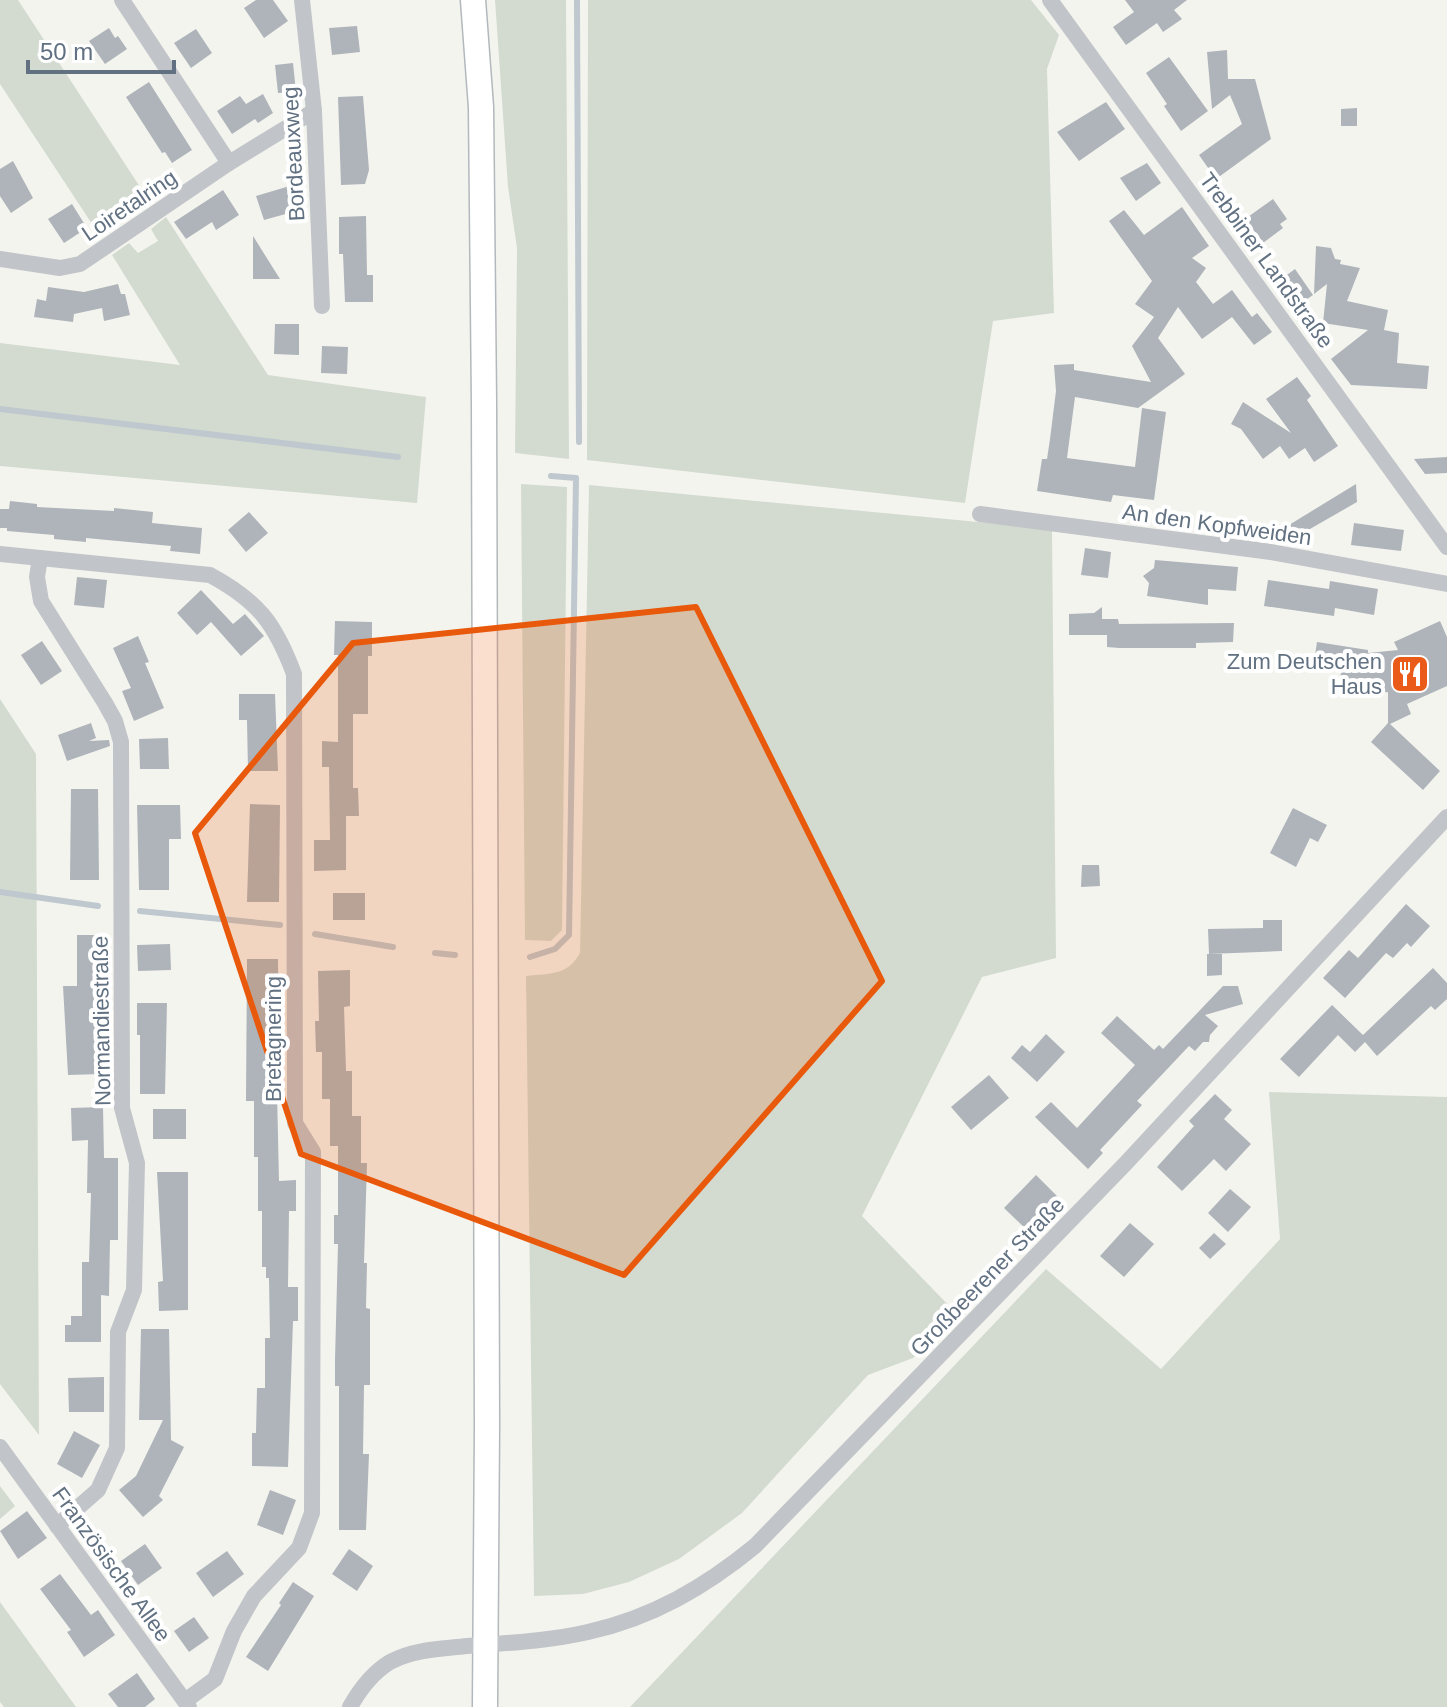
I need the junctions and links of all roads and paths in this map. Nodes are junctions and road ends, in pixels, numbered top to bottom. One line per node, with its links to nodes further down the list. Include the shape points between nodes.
1 (122, 0): 6 (street)
2 (302, 0): 5 (street, Bordeauxweg)
3 (473, 0): 17 (main road, via 481,107 484,403)
4 (1050, 0): 10 (street, Trebbiner Landstraße)
5 (314, 111): 6 (street, Loiretalring); 8 (street, Bordeauxweg)
6 (229, 163): 7 (street, Loiretalring, via 80,264 60,268)
7 (0, 259)
8 (322, 306)
9 (980, 514): 13 (street, An den Kopfweiden, via 1271,552)
10 (1447, 547)
11 (0, 554): 12 (street, Bretagnering)
12 (40, 558): 16 (street, Normandiestraße, via 41,601 110,712 121,742 122,1108 137,1163 134,1290 118,1332 117,1448 98,1490); 18 (street, Bretagnering, via 210,575 259,608 284,645 294,674 295,1123 313,1152 312,1513 299,1548 254,1596 215,1679)
13 (1447, 584)
14 (1447, 817): 17 (street, Großbeerener Straße, via 1066,1227 755,1546 694,1591 640,1616 554,1639)
15 (0, 1447): 16 (street, Französische Allee)
16 (57, 1526): 18 (street, Französische Allee)
17 (484, 1645): 19 (street, Großbeerener Straße, via 423,1650 390,1663 368,1679); 20 (main road)
18 (187, 1704)
19 (350, 1707)
20 (485, 1707)

